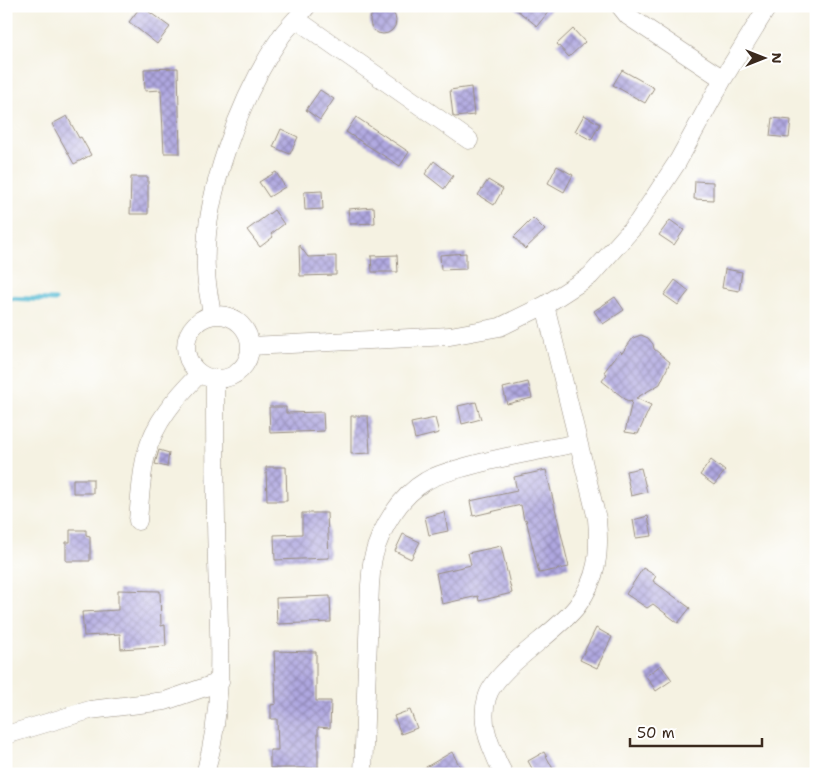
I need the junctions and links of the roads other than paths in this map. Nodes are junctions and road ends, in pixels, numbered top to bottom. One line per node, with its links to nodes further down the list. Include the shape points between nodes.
1 (620, 6): 4 (street, via 628,16)
2 (768, 6): 4 (street)
3 (301, 12): 5 (street); 7 (street, via 282,35 257,78 218,175 208,227 206,270)
4 (723, 79): 6 (street, via 678,161 638,222 590,276)
5 (469, 140)
6 (545, 305): 8 (street, via 500,327 450,336); 10 (street)
7 (212, 315): 8 (street, via 233,318 241,324 248,333); 9 (street, via 194,326 186,346 192,366)
8 (250, 346): 9 (street, via 250,354 240,372 230,378)
9 (207, 377): 11 (street, via 178,396 156,427 146,455); 12 (street, via 215,491)
10 (578, 444): 15 (street, via 489,461 426,480 390,518 373,559 370,585); 16 (street, via 597,519 597,566 577,606 500,676 487,696 486,732)
11 (138, 520)
12 (220, 682): 13 (street, via 165,701 90,710); 14 (street, via 217,716)
13 (6, 735)
14 (205, 774)
15 (363, 774)
16 (504, 774)

